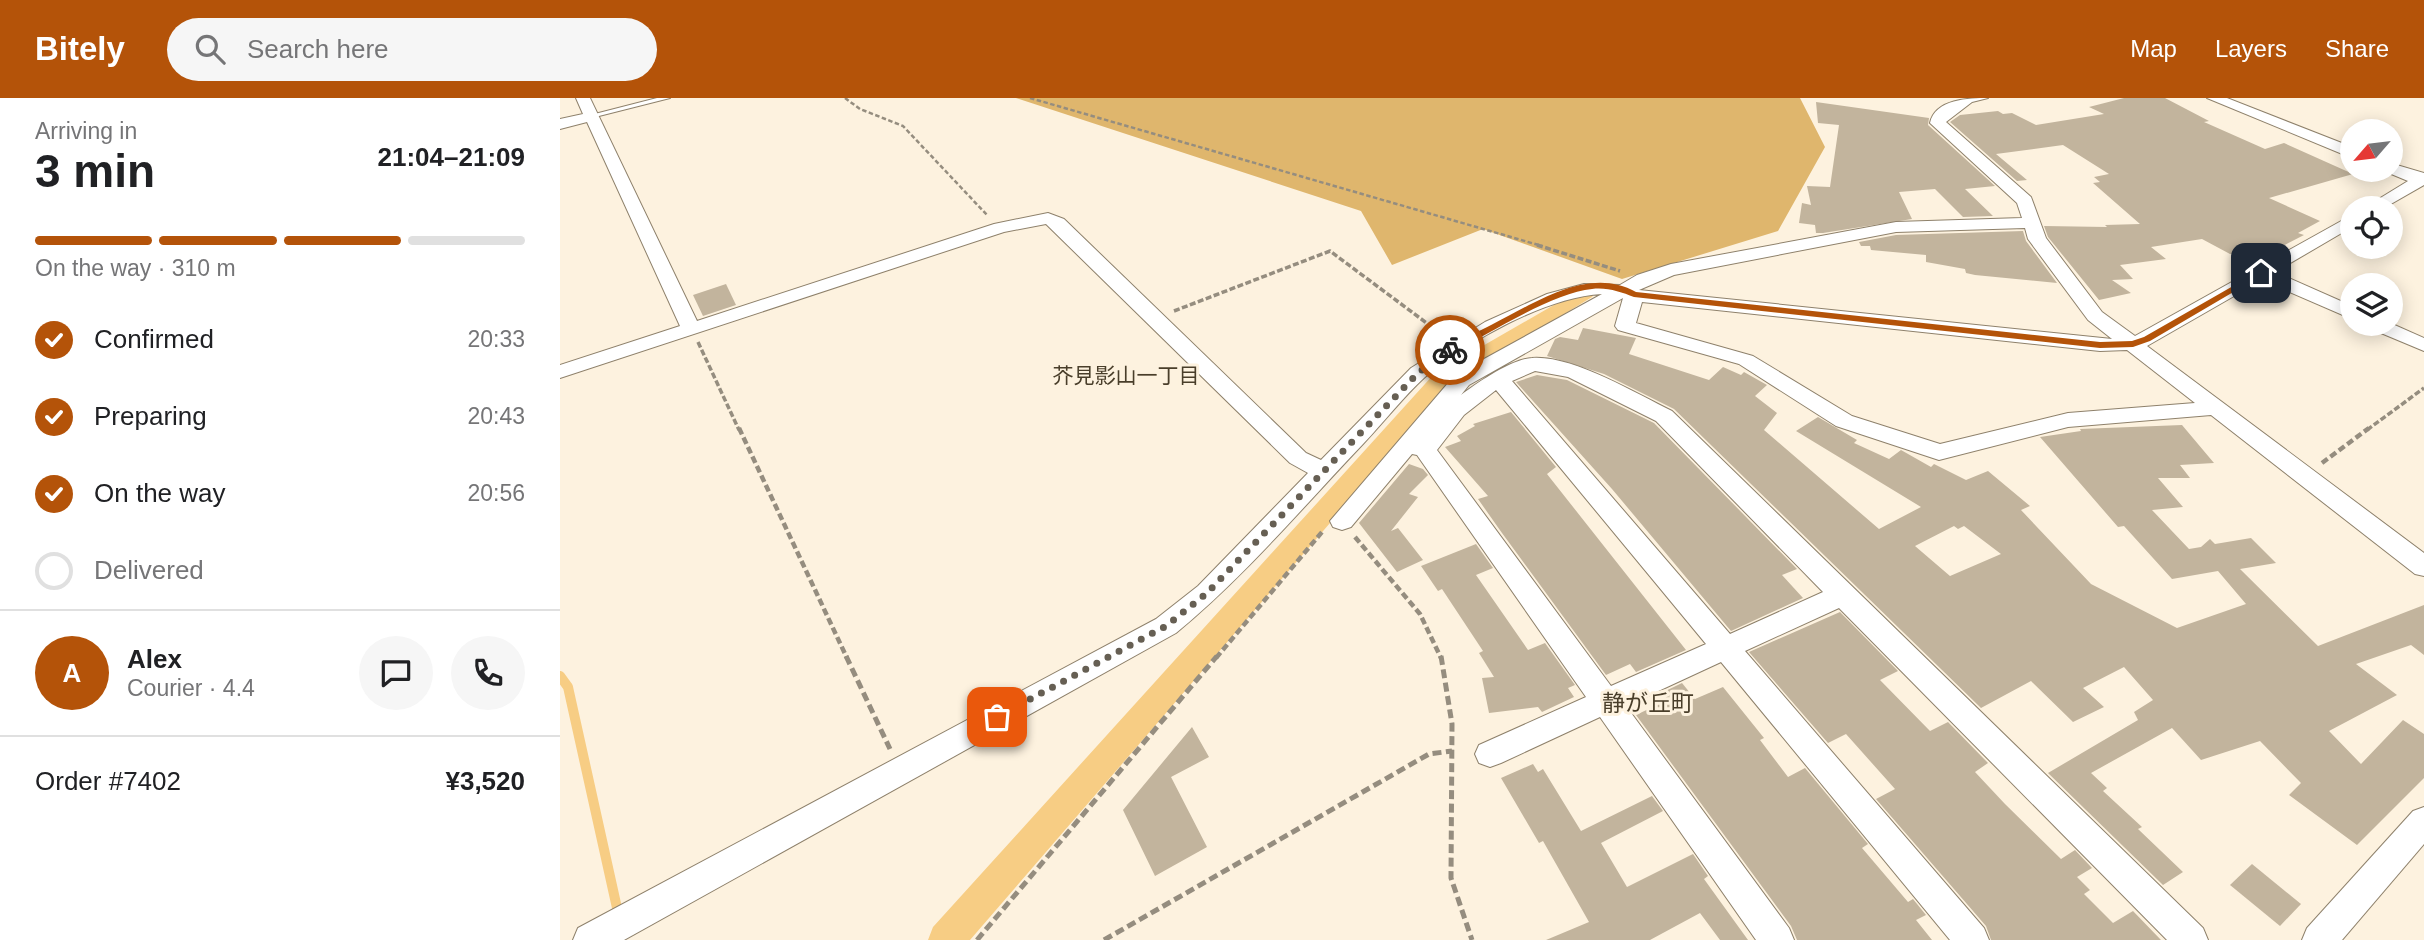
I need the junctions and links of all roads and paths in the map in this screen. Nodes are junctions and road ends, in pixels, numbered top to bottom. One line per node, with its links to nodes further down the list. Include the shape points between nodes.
1 (583, 98): 8 (street)
2 (666, 98): 8 (lane)
3 (845, 98): 16 (path, via 857,110 903,126)
4 (1030, 98): 18 (path, via 1493,230)
5 (1969, 98): 6 (street); 14 (street, via 1938,117 1938,122 2025,201)
6 (1981, 98)
7 (2214, 98): 10 (street)
8 (591, 116): 9 (street); 21 (street)
9 (560, 124)
10 (2340, 148)
11 (2403, 172): 12 (street)
12 (2422, 179): 13 (street)
13 (2393, 196)
14 (2031, 223): 18 (street, via 1896,227 1671,270); 23 (street, via 2037,239 2095,316)
15 (2340, 227): 17 (street)
16 (1000, 228): 20 (street, via 1048,218 1058,223); 21 (street)
17 (2261, 273): 19 (street); 23 (street)
18 (1634, 288): 23 (street, via 2087,344); 25 (street, via 1592,286 1562,293); 29 (street, via 1625,326 1746,360 1844,421 1939,452 2068,420); 30 (street, via 1462,380)
19 (2340, 308)
20 (1154, 319): 25 (path, via 1331,251); 31 (street, via 1298,458)
21 (691, 329): 26 (street); 40 (path)
22 (2403, 336): 24 (street)
23 (2133, 344): 29 (street)
24 (2424, 345)
25 (1457, 346): 31 (street, via 1418,373)
26 (560, 372)
27 (1498, 380): 30 (street, via 1477,391); 35 (street, via 1533,364 1574,372 1664,416); 36 (street)
28 (2424, 388): 32 (path)
29 (2217, 408): 32 (street)
30 (1416, 447): 33 (street); 37 (street)
31 (1324, 471): 40 (street, via 1207,593 1166,626)
32 (2305, 476): 34 (street)
33 (1342, 521): 38 (path, via 1435,641 1446,671); 43 (path, via 1330,523)
34 (2424, 567)
35 (1842, 595): 36 (street); 48 (street)
36 (1725, 648): 37 (street); 47 (street)
37 (1606, 702): 39 (street); 46 (street)
38 (1452, 751): 44 (path, via 1429,754); 45 (path, via 1450,871 1454,897)
39 (1490, 754)
40 (900, 769): 42 (street)
41 (2424, 821): 49 (street)
42 (597, 936)
43 (977, 940)
44 (1104, 940)
45 (1472, 940)
46 (1777, 940)
47 (1972, 940)
48 (2190, 940)
49 (2319, 940)

